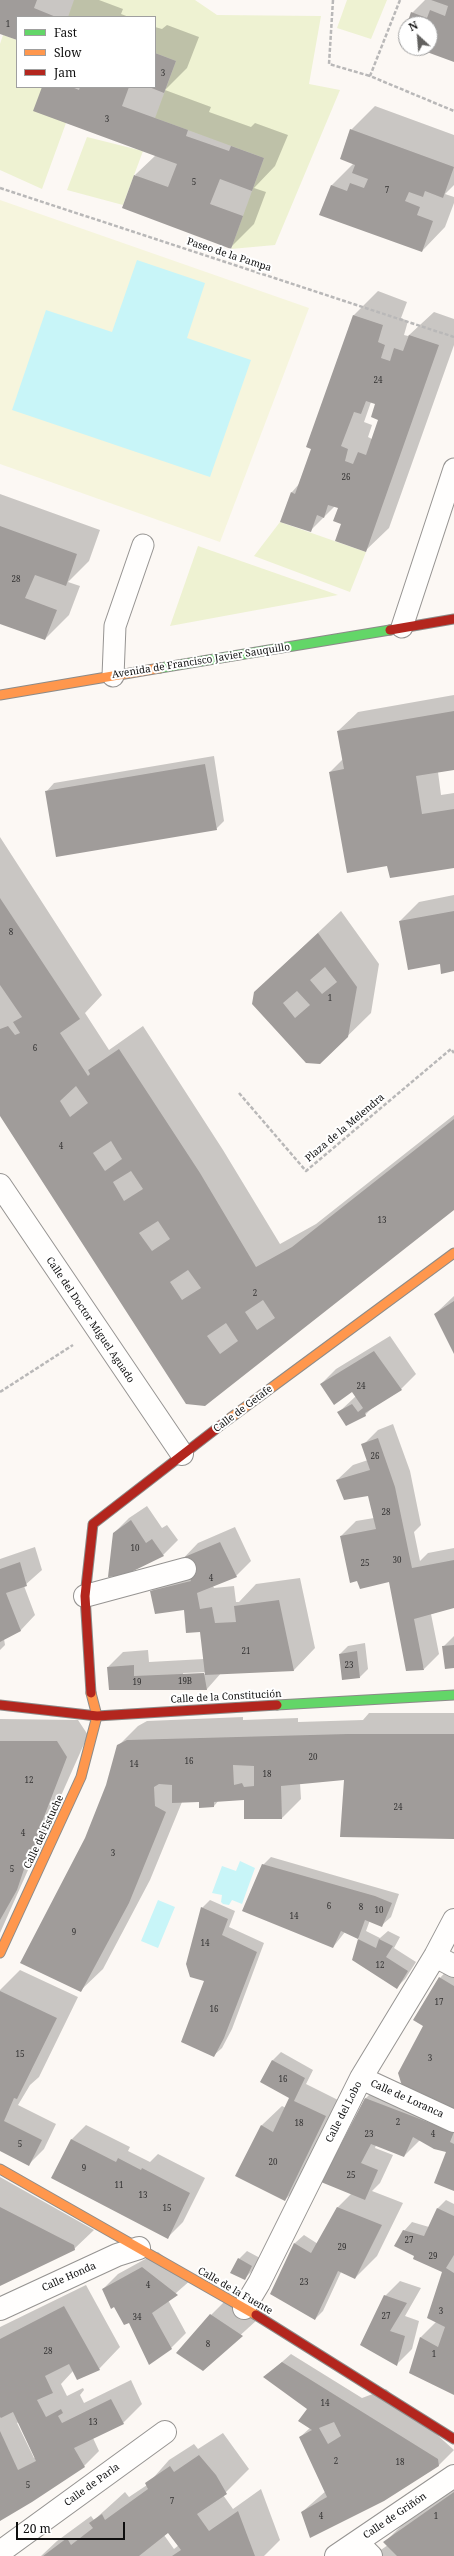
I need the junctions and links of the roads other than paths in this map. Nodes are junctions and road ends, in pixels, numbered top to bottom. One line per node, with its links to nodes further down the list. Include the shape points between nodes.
1 (454, 469): 4 (lane)
2 (143, 545): 5 (lane, via 115,626)
3 (454, 619): 4 (street, Avenida de Francisco Javier Sauquillo)
4 (402, 627): 5 (street, Avenida de Francisco Javier Sauquillo)
5 (113, 676): 6 (street, Avenida de Francisco Javier Sauquillo)
6 (0, 695)
7 (0, 1185): 9 (street, Calle del Doctor Miguel Aguado)
8 (454, 1253): 9 (street, Calle de Getafe)
9 (182, 1454): 11 (street, Calle de Getafe, via 93,1524)
10 (185, 1569): 11 (street)
11 (85, 1596): 14 (street, Calle de Getafe, via 89,1687)
12 (454, 1695): 14 (street, Calle de la Constitución)
13 (0, 1705): 14 (street, Calle de la Constitución)
14 (97, 1716): 16 (street, Calle del Estuche, via 81,1778)
15 (454, 1920): 17 (street, Calle del Lobo)
16 (0, 1953)
17 (445, 1961): 18 (street, Calle del Lobo)
18 (361, 2078): 19 (street, Calle de Loranca); 22 (street, Calle del Lobo, via 259,2283)
19 (454, 2121)
20 (0, 2169): 21 (street, Calle de la Fuente)
21 (139, 2248): 22 (street, Calle de la Fuente); 23 (street, Calle Honda, via 117,2255)
22 (244, 2308): 25 (street, Calle de la Fuente)
23 (0, 2309)
24 (165, 2432): 28 (street, Calle de Parla)
25 (454, 2439)
26 (454, 2476): 27 (street, Calle de Griñón)
27 (364, 2549): 29 (street, Calle de Griñón)
28 (0, 2552)
29 (336, 2556)

